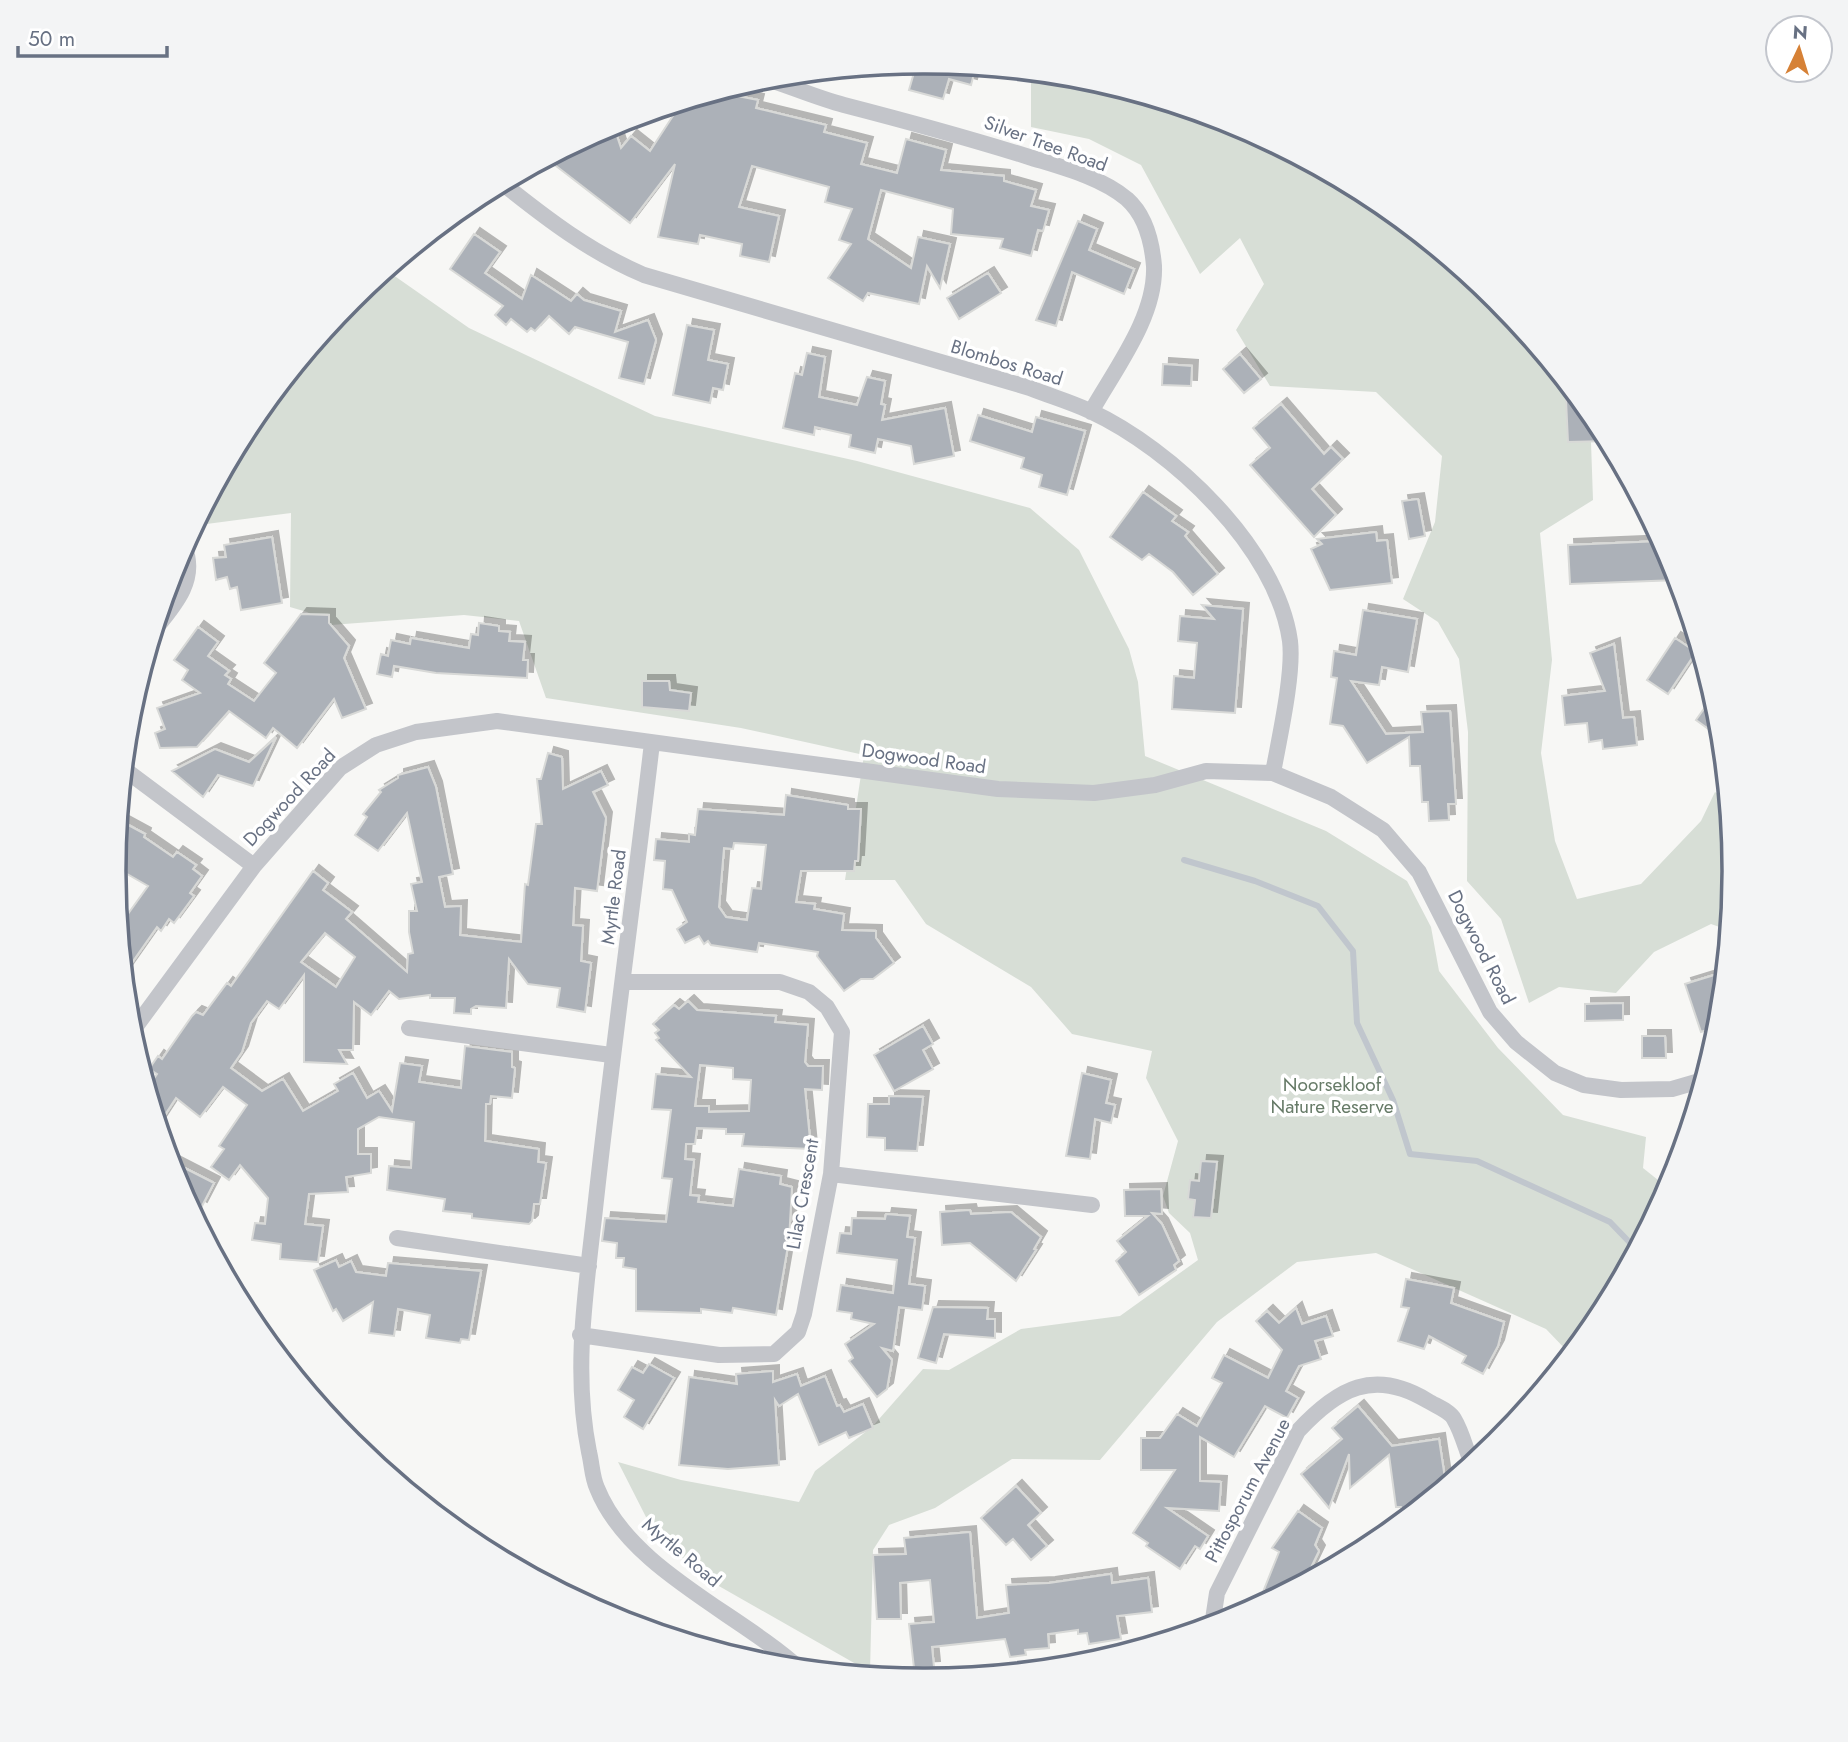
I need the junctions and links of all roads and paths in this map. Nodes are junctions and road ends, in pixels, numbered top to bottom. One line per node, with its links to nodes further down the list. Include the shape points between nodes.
1 (787, 86): 3 (street, Silver Tree Road, via 1054,165 1096,181 1125,198 1142,215 1154,267 1152,292)
2 (510, 190): 3 (street, Blombos Road, via 556,227 605,258 644,275 1030,388)
3 (1091, 412): 7 (street, Blombos Road, via 1179,471 1232,522 1270,578 1290,643)
4 (187, 565): 5 (street, via 189,575)
5 (171, 609)
6 (652, 743): 7 (street, Dogwood Road, via 998,789 1094,793 1155,785 1206,771); 9 (street, Dogwood Road, via 497,721 416,733 376,745 341,768); 10 (street, Myrtle Road)
7 (1273, 773): 14 (street, Dogwood Road, via 1331,797 1383,830 1419,872 1490,1013 1516,1042 1555,1073 1584,1085 1621,1090)
8 (132, 775): 9 (street)
9 (254, 866): 11 (street, Dogwood Road)
10 (624, 982): 13 (street, Myrtle Road); 15 (street, Lilac Crescent, via 780,982 810,992 827,1007 842,1032)
11 (141, 1020)
12 (409, 1028): 13 (street)
13 (611, 1055): 18 (street, Myrtle Road)
14 (1692, 1083)
15 (831, 1174): 16 (street); 19 (street, Lilac Crescent, via 799,1332 774,1354 719,1355)
16 (1092, 1206)
17 (397, 1238): 18 (street)
18 (589, 1266): 19 (street, Myrtle Road)
19 (580, 1335): 22 (street, Myrtle Road, via 582,1418 597,1489 622,1529 653,1559)
20 (1468, 1454): 21 (street, Pittosporum Avenue, via 1453,1416 1407,1388 1384,1382 1363,1384 1340,1394 1298,1431 1217,1592)
21 (1214, 1614)
22 (782, 1655)

